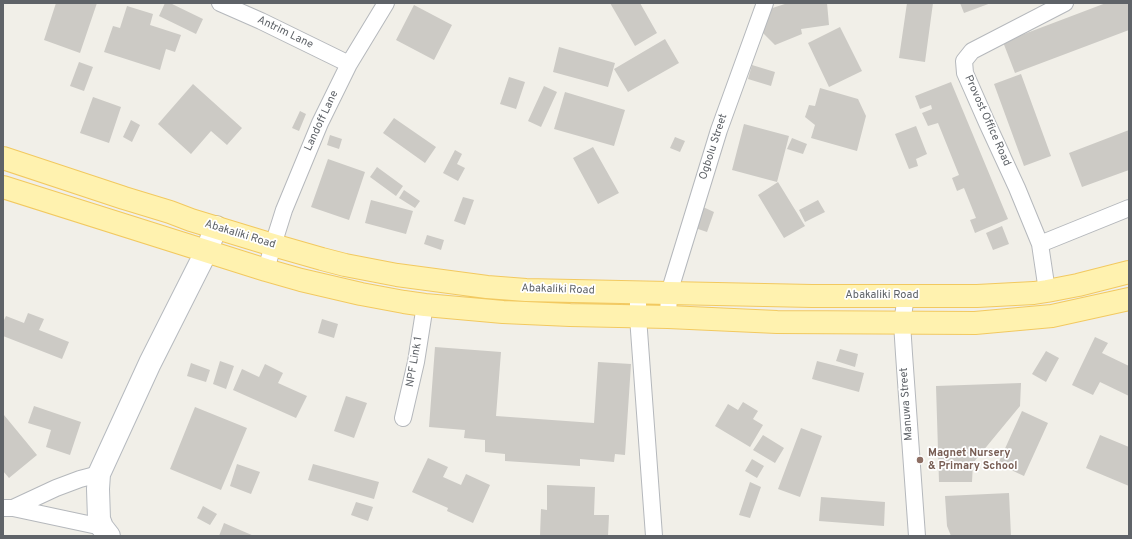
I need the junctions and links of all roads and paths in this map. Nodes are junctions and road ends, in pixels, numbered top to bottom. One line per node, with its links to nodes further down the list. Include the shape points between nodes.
1 (220, 3): 5 (street, Antrim Lane)
2 (386, 3): 5 (street, Landoff Lane)
3 (765, 3): 18 (street, Ogbolu Street, via 719,130)
4 (1065, 3): 10 (street, Provost Office Road, via 972,51 964,61 965,73)
5 (350, 64): 11 (street, Landoff Lane, via 320,123)
6 (3, 158): 9 (main road, Abakaliki Road)
7 (3, 186): 12 (main road)
8 (1129, 208): 10 (street)
9 (216, 228): 11 (main road, Abakaliki Road); 12 (main road)
10 (1040, 244): 16 (street, Provost Office Road)
11 (272, 245): 13 (street, Landoff Lane); 15 (main road, Abakaliki Road, via 345,265 397,275)
12 (206, 252): 13 (main road); 27 (main road, via 150,363)
13 (266, 270): 21 (main road, via 361,294)
14 (1129, 272): 16 (main road, Abakaliki Road)
15 (506, 288): 17 (main road, Abakaliki Road); 22 (main road)
16 (1047, 291): 19 (main road, Abakaliki Road, via 976,296)
17 (638, 292): 18 (main road, Abakaliki Road); 23 (street)
18 (669, 293): 19 (main road, Abakaliki Road); 24 (street, Ogbolu Street)
19 (906, 296): 25 (street, Manuwa Street)
20 (1129, 299): 25 (main road, via 1052,316 975,323)
21 (425, 305): 22 (main road); 26 (street, NPF Link 1, via 416,362)
22 (503, 312): 23 (main road)
23 (638, 317): 24 (main road); 30 (street)
24 (668, 317): 25 (main road)
25 (902, 323): 31 (street, Manuwa Street)
26 (403, 418)
27 (99, 474): 28 (street); 29 (main road, via 98,501 100,519)
28 (8, 508): 29 (street)
29 (105, 532)
30 (654, 536)
31 (917, 536)

